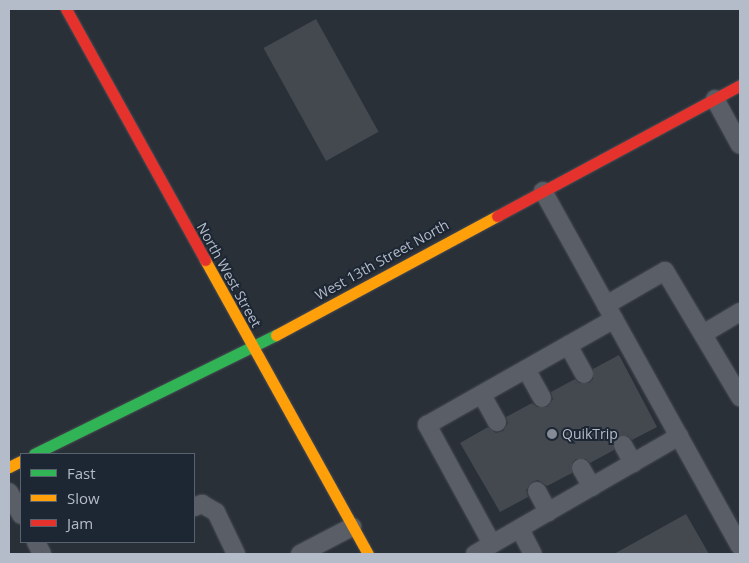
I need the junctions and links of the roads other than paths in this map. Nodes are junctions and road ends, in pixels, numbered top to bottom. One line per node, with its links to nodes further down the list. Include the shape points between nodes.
1 (66, 9): 10 (street, North West Street)
2 (740, 85): 3 (street, West 13th Street North)
3 (715, 99): 4 (lane); 5 (street, West 13th Street North)
4 (740, 145)
5 (544, 191): 6 (lane); 10 (street, West 13th Street North)
6 (610, 312): 8 (lane, via 665,270); 9 (lane); 17 (lane)
7 (740, 312): 8 (lane)
8 (703, 334): 14 (lane)
9 (568, 345): 11 (lane); 12 (lane)
10 (252, 348): 19 (street, West 13th Street North); 31 (street, North West Street)
11 (526, 369): 13 (lane); 15 (lane)
12 (584, 374)
13 (482, 395): 16 (lane); 33 (lane, via 427,425)
14 (740, 397)
15 (542, 398)
16 (497, 422)
17 (679, 436): 22 (lane); 34 (lane)
18 (623, 445): 22 (lane)
19 (55, 450): 20 (street, West 13th Street North)
20 (39, 453)
21 (20, 461): 23 (street)
22 (633, 463): 25 (lane)
23 (9, 467)
24 (581, 468): 25 (lane)
25 (592, 487): 29 (lane)
26 (537, 491): 29 (lane)
27 (9, 492): 30 (lane)
28 (195, 507): 35 (lane, via 202,504 216,512)
29 (548, 512): 32 (lane)
30 (20, 513)
31 (352, 527): 36 (lane); 37 (street, North West Street)
32 (520, 529): 33 (lane); 39 (lane)
33 (492, 544): 38 (lane)
34 (740, 546)
35 (236, 554)
36 (300, 554)
37 (368, 554)
38 (476, 554)
39 (533, 554)

